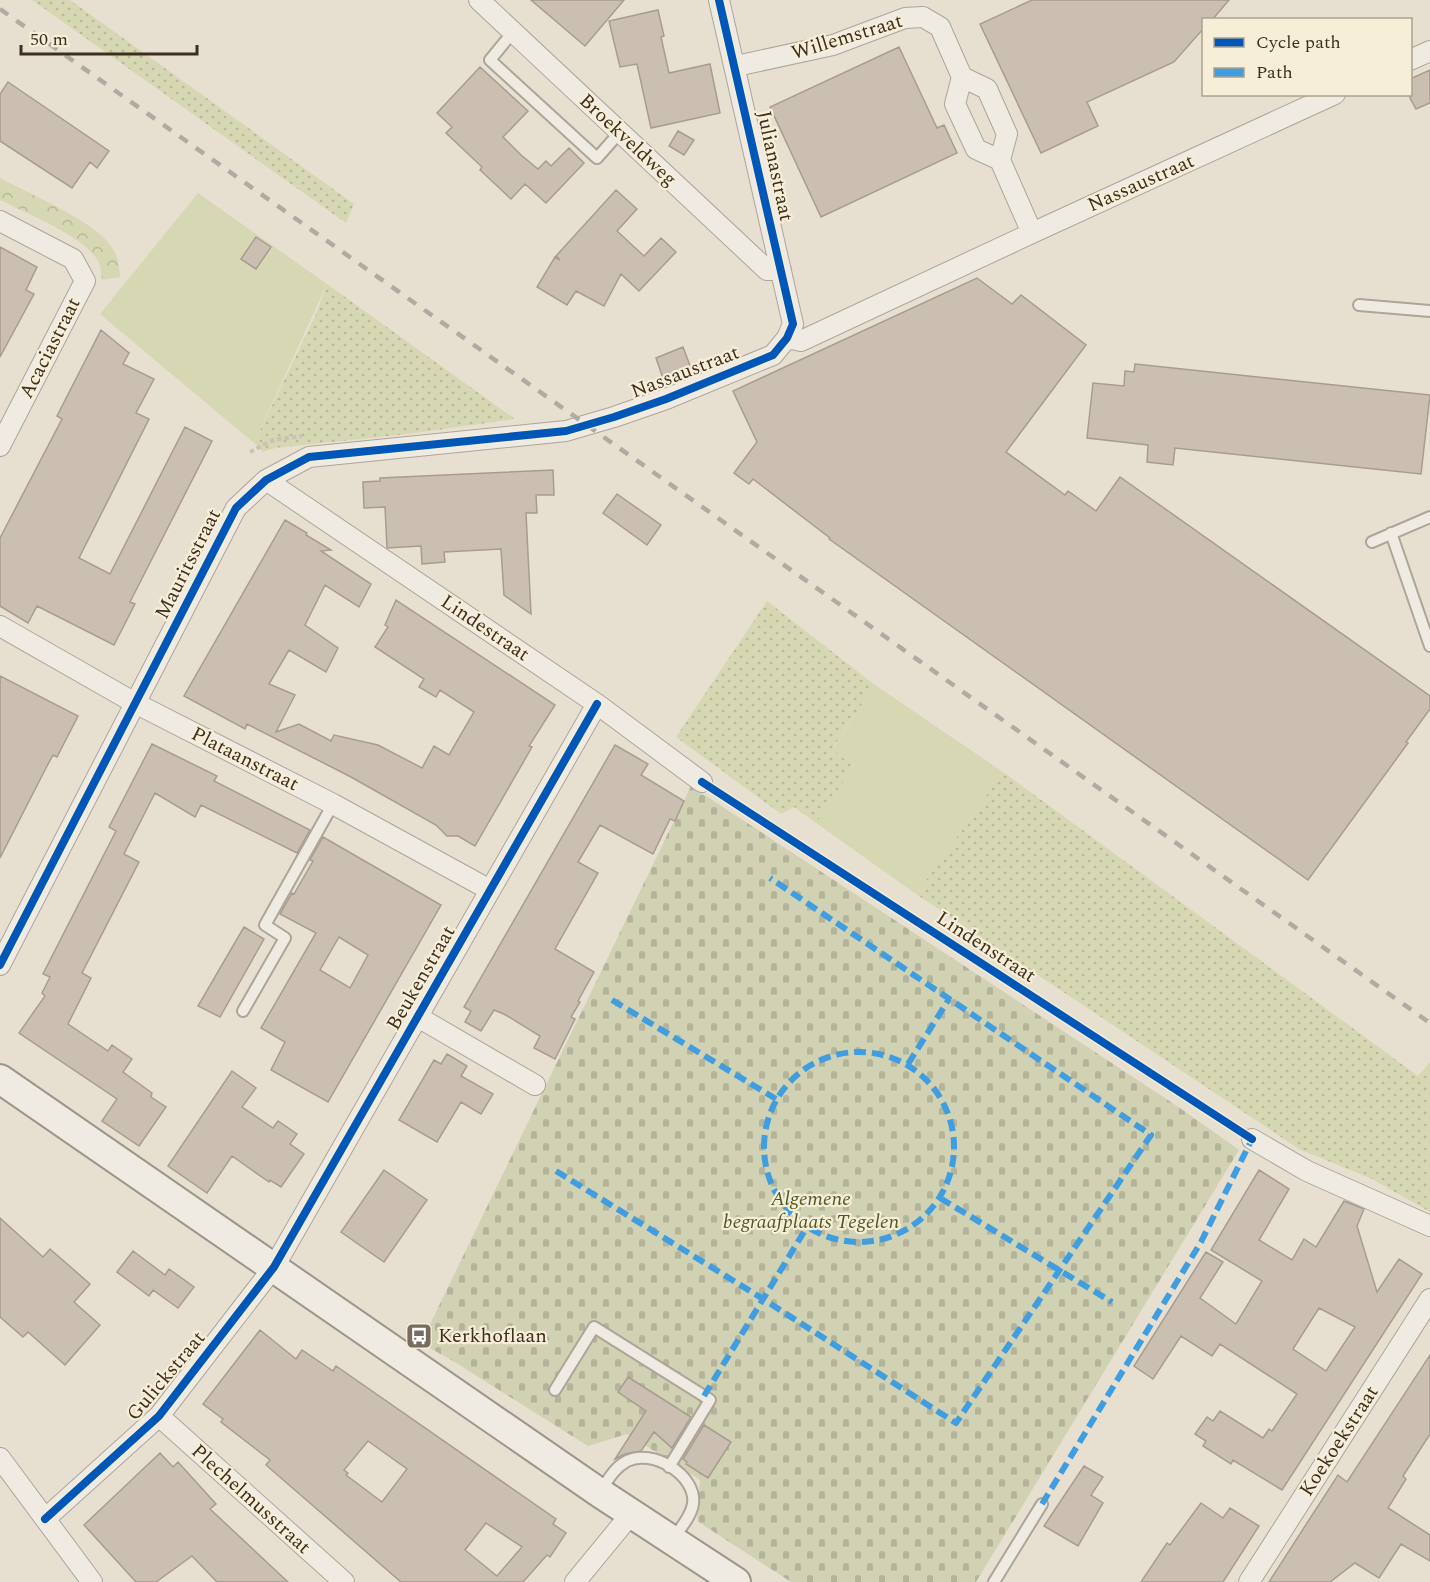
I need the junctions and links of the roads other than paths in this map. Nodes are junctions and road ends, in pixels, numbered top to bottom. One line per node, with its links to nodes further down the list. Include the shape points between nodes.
1 (479, 0): 3 (street, Broekveldweg)
2 (719, 0): 6 (street, Julianastraat)
3 (513, 32): 9 (street, Broekveldweg); 9 (lane, via 490,60 597,158)
4 (1430, 51): 5 (street)
5 (1412, 59)
6 (736, 66): 7 (street, Willemstraat, via 833,45 905,18 923,16 940,27); 13 (street, Julianastraat)
7 (962, 78): 10 (street, via 987,89 1006,134); 10 (street, via 955,104 976,149)
8 (1331, 96): 12 (street, Nassaustraat)
9 (620, 132): 13 (street, Broekveldweg, via 767,270)
10 (1000, 160): 12 (street)
11 (0, 221): 18 (street, Acaciastraat, via 73,259 85,281)
12 (1032, 232): 16 (street, Nassaustraat, via 801,341)
13 (781, 270): 16 (street, Julianastraat, via 793,324)
14 (1359, 305): 15 (lane)
15 (1430, 311)
16 (788, 338): 17 (street, Nassaustraat, via 773,355 666,399)
17 (587, 425): 19 (street, Mauritsstraat, via 566,431 309,457)
18 (0, 446)
19 (266, 480): 25 (street, Mauritsstraat, via 236,508); 26 (street, Lindestraat)
20 (1430, 517): 21 (lane)
21 (1391, 533): 22 (lane); 24 (lane)
22 (1371, 542)
23 (0, 626): 25 (street, Plataanstraat)
24 (1430, 646)
25 (135, 703): 28 (street, Plataanstraat); 30 (street, Mauritsstraat)
26 (597, 704): 27 (street, Lindestraat); 29 (street, Beukenstraat)
27 (702, 782)
28 (333, 804): 29 (street, Plataanstraat); 31 (lane, via 265,925 285,938)
29 (490, 891): 32 (street, Beukenstraat)
30 (0, 965)
31 (243, 1011)
32 (418, 1017): 34 (street, Beukenstraat); 37 (street, Beukenstraat)
33 (0, 1079): 37 (street)
34 (535, 1085)
35 (1252, 1139): 36 (street, via 1307,1171)
36 (1430, 1226)
37 (274, 1267): 40 (street, Gulickstraat); 43 (street)
38 (1430, 1299): 53 (street, Koekoekstraat)
39 (555, 1390): 42 (lane, via 594,1328 710,1400)
40 (159, 1416): 46 (street, Gulickstraat); 49 (street, Plechelmusstraat)
41 (0, 1458): 46 (street)
42 (669, 1467): 43 (lane, via 655,1459 635,1458 613,1472); 47 (lane, via 685,1478 693,1497 690,1513)
43 (600, 1492): 45 (street)
44 (1042, 1504): 52 (lane)
45 (631, 1514): 47 (street); 50 (street)
46 (45, 1519): 48 (street)
47 (672, 1540): 51 (street)
48 (92, 1582)
49 (344, 1582)
50 (575, 1582)
51 (736, 1582)
52 (994, 1582)
53 (1249, 1582)

